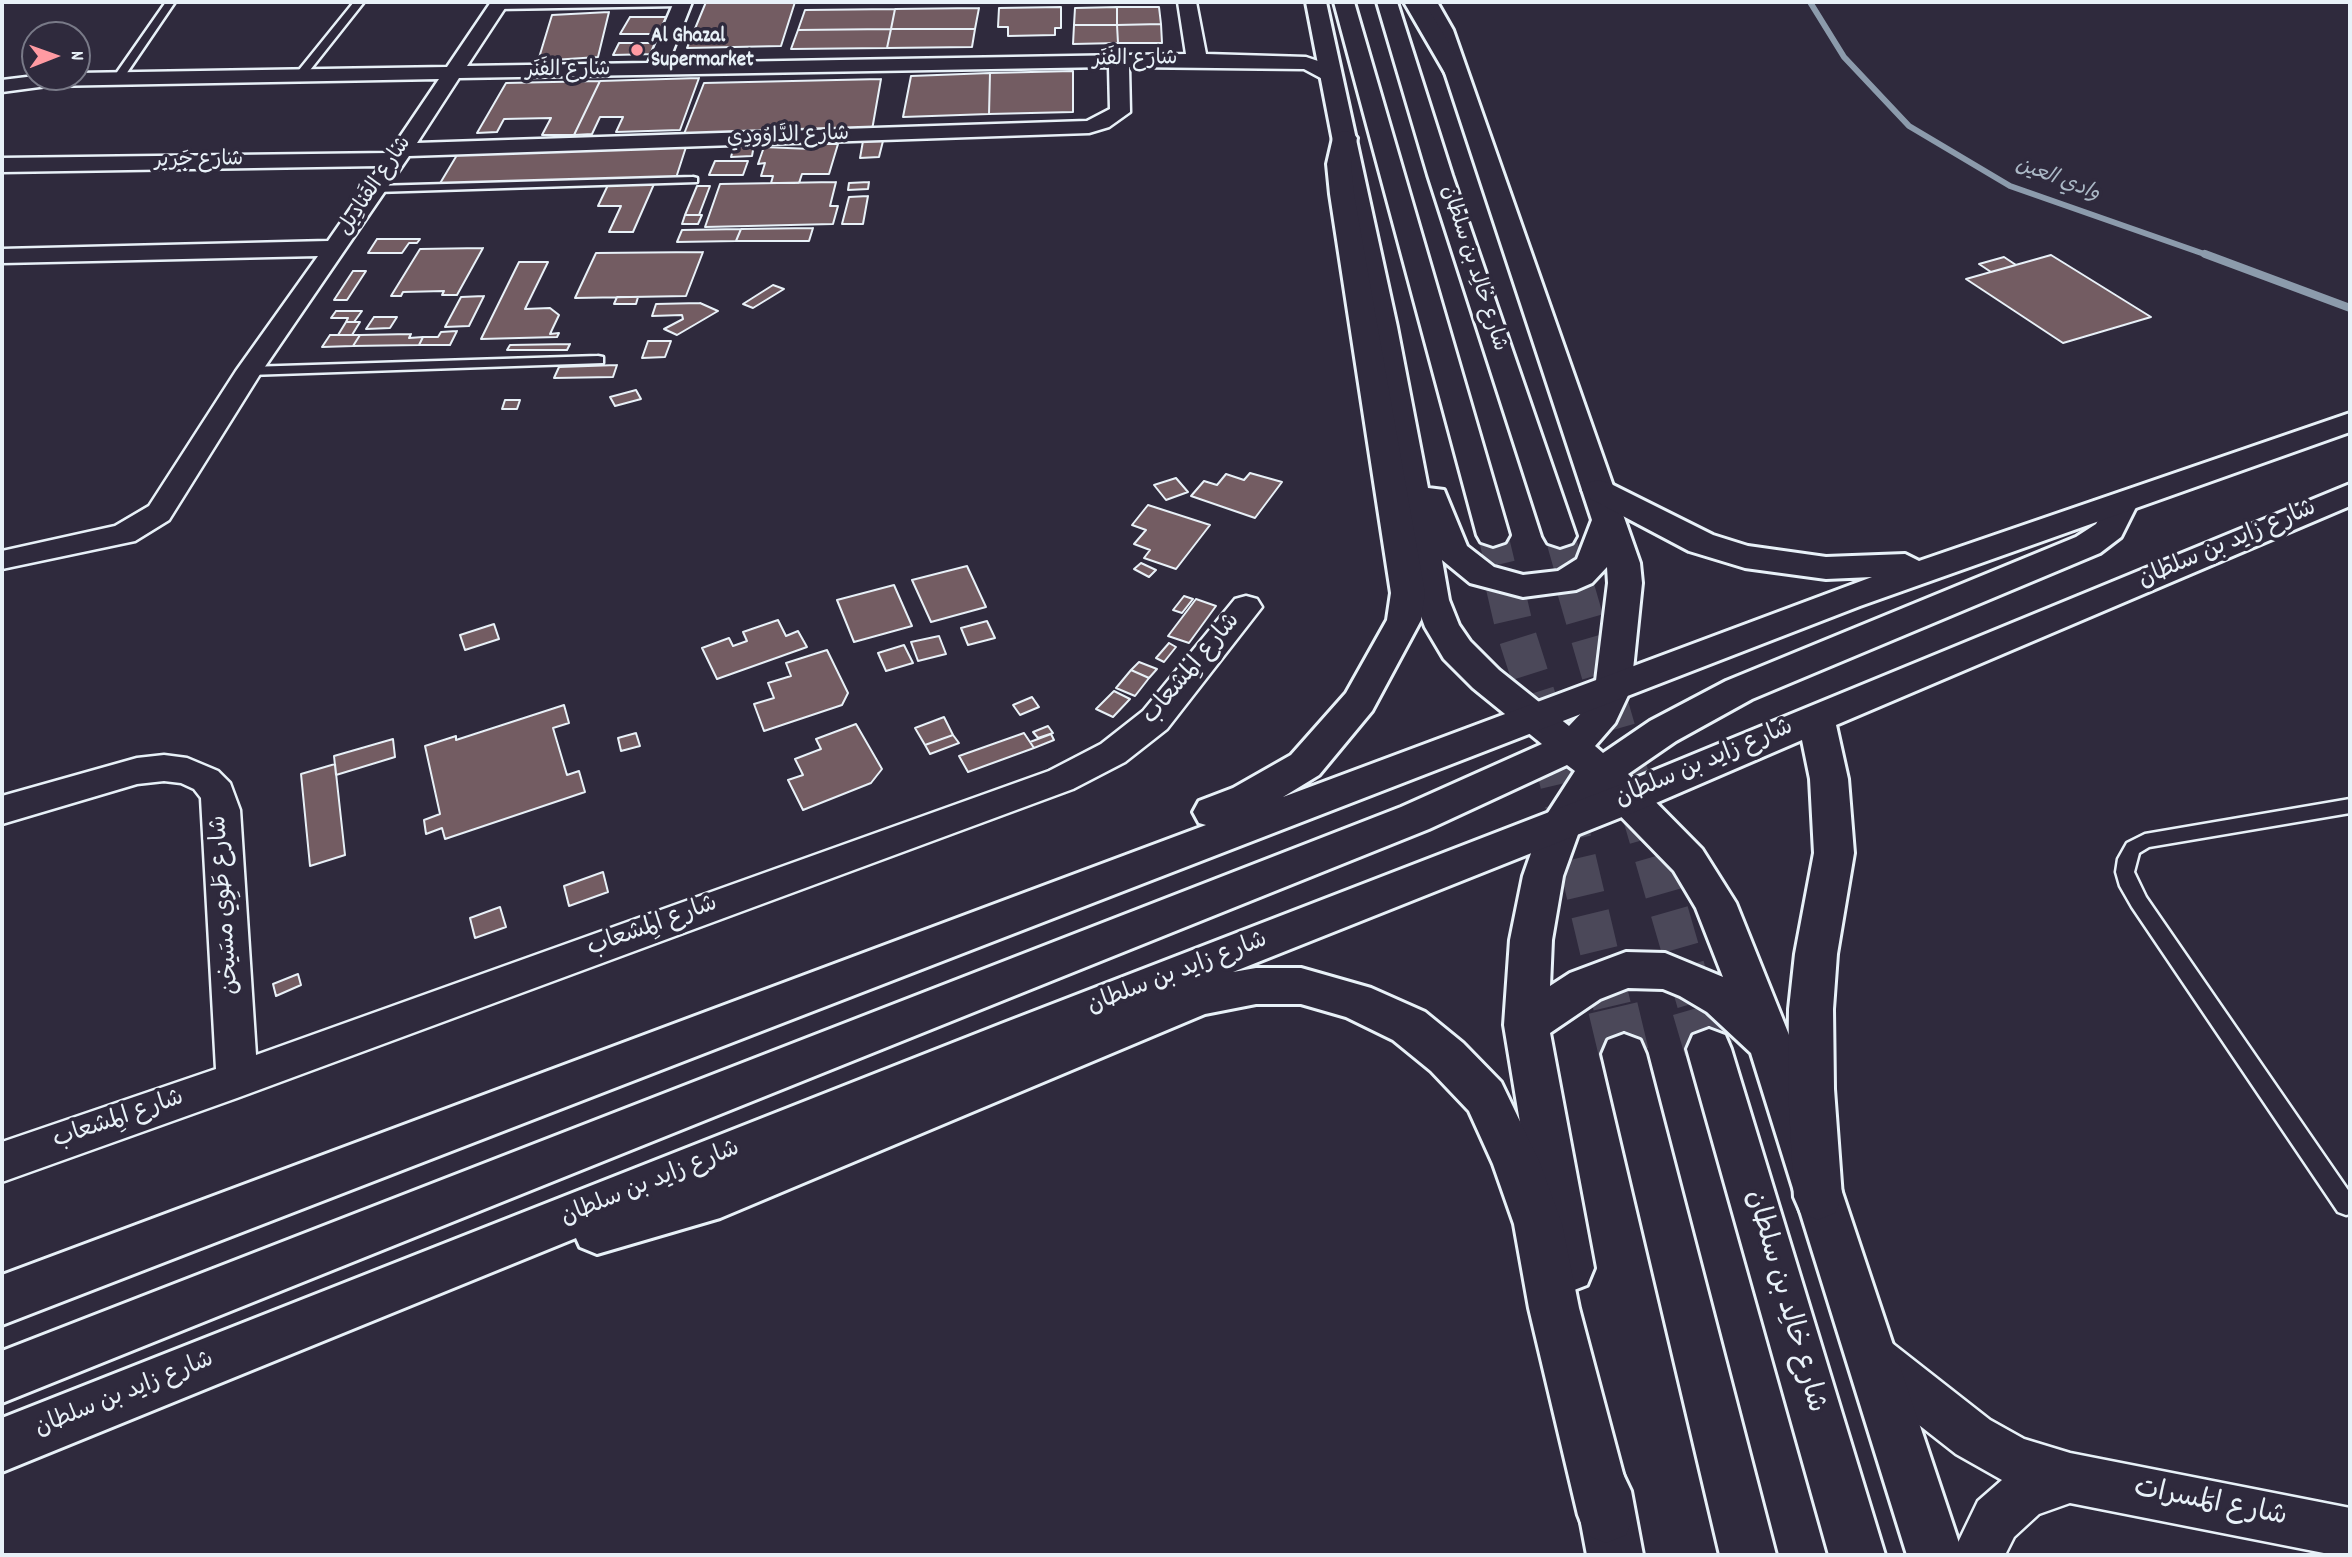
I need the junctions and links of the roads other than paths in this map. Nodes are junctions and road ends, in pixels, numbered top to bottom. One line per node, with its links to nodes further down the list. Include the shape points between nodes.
1 (170, 2): 19 (lane)
2 (359, 2): 18 (lane)
3 (683, 2): 10 (lane); 15 (street)
4 (1187, 2): 12 (street)
5 (1316, 2): 11 (main road)
6 (1343, 2): 36 (main road, شارع خالِد بن سلطان)
7 (1387, 2): 37 (main road, شارع خالِد بن سلطان)
8 (1413, 2): 16 (main road)
9 (1427, 2): 16 (main road)
10 (499, 4): 17 (street, شارع القَنادِيل)
11 (1322, 30): 13 (street, شارع الفَنَر, via 1296,53); 20 (main road)
12 (1197, 60): 13 (street, شارع الفَنَر); 14 (street, شارع الفَنَر)
13 (1262, 60): 20 (street, شارع الفَنَر, via 1306,62)
14 (1119, 61): 15 (street, شارع الفَنَر); 23 (street, شارع الدَّاوُودِي, via 1119,112 1089,127)
15 (656, 69): 17 (street, شارع الفَنَر)
16 (1456, 72): 35 (main road)
17 (450, 75): 18 (street, شارع الفَنَر); 23 (street, شارع القَنادِيل)
18 (299, 77): 19 (street, شارع الفَنَر)
19 (118, 78): 21 (street, شارع الفَنَر)
20 (1332, 78): 22 (main road)
21 (3, 85)
22 (1345, 138): 27 (main road); 54 (main road, via 1339,164 1342,194 1408,593 1404,620 1391,647 1343,722 1305,765 1247,799 682,1014)
23 (399, 154): 24 (street, شارع جَرير); 26 (street, شارع القَنادِيل)
24 (2, 165)
25 (693, 180): 26 (lane)
26 (376, 189): 28 (street, شارع القَنادِيل)
27 (1362, 233): 35 (main road, via 1392,295 1436,511 1453,552 1482,575 1501,582 1523,586 1564,582 1592,564); 43 (main road, via 1432,600 1457,650)
28 (334, 248): 29 (street); 31 (street, شارع القَنادِيل)
29 (2, 256)
30 (598, 360): 31 (lane)
31 (249, 371): 38 (street, شارع القَنادِيل, via 159,513 114,537)
32 (2350, 422): 34 (main road)
33 (2350, 494): 42 (main road, شارع زايد بن سلطان)
34 (2122, 503): 39 (main road); 45 (main road, via 2109,530 2088,545 1740,690 1663,731)
35 (1603, 505): 39 (main road, via 1745,557 1826,568); 41 (main road, via 1623,563 1625,583)
36 (1493, 535)
37 (1560, 536)
38 (4, 560)
39 (1949, 563): 41 (main road)
40 (1245, 607): 53 (street, شارع المِشعاب, via 1155,720 1114,753 1079,771)
41 (1613, 689): 43 (main road); 44 (main road, via 1602,713)
42 (1816, 718): 45 (main road, شارع زايد بن سلطان, via 1783,735); 56 (main road, via 1829,779 1834,853 1811,1009)
43 (1535, 719): 44 (main road); 54 (main road)
44 (1571, 746): 45 (main road); 61 (main road, via 1415,818)
45 (1614, 784): 48 (main road, شارع زايد بن سلطان); 50 (main road, via 1688,860 1715,902)
46 (2350, 806): 57 (lane, via 2145,841 2133,848 2125,872 2129,887)
47 (2, 810): 53 (street, شارع طَوِي مسَيخن, via 137,771 176,770 206,780 218,793)
48 (1562, 822): 49 (main road, via 1543,876 1531,940); 58 (main road, شارع زايد بن سلطان)
49 (1526, 1025): 50 (main road, via 1585,986 1626,970 1665,971 1722,999); 65 (main road)
50 (1771, 1045): 56 (main road)
51 (1709, 1049): 67 (main road, شارع خالِد بن سلطان)
52 (1624, 1054): 66 (main road)
53 (237, 1080): 55 (street, شارع المِشعاب)
54 (515, 1104): 59 (main road)
55 (2, 1162)
56 (1818, 1197): 60 (main road)
57 (2346, 1205)
58 (495, 1248): 62 (main road, شارع زايد بن سلطان); 65 (main road, via 599,1229 720,1195 1201,996 1256,986 1301,986 1356,1001 1409,1026 1485,1097 1538,1224)
59 (2, 1300)
60 (1871, 1357): 63 (street, شارع المَسرات, via 1973,1437 2014,1460); 68 (main road)
61 (2, 1377)
62 (2, 1445)
63 (2070, 1478): 64 (street, شارع المَسرات); 69 (street, شارع المَسرات, via 2023,1494 1996,1519)
64 (2350, 1533)
65 (1610, 1535)
66 (1748, 1555)
67 (1857, 1555)
68 (1935, 1555)
69 (1978, 1555)

